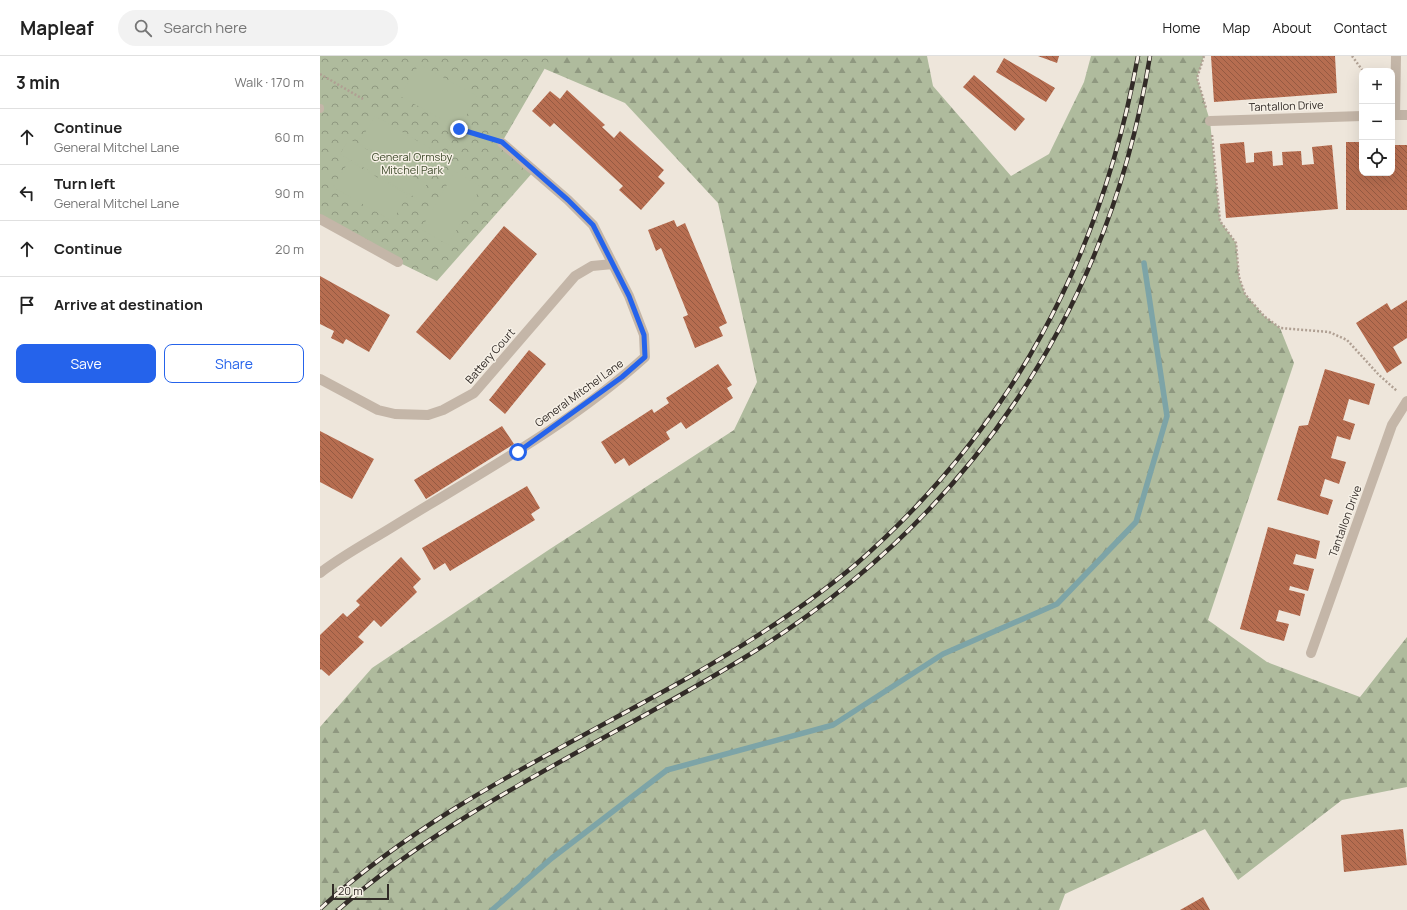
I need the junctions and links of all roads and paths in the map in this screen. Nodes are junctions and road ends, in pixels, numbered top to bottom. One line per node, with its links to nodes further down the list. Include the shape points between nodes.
1 (1204, 56): 11 (path, via 1197,78)
2 (1352, 56): 4 (path)
3 (1396, 56): 7 (street)
4 (1361, 68)
5 (320, 74): 6 (path)
6 (363, 99)
7 (1394, 104)
8 (1395, 115): 9 (street)
9 (1407, 115)
10 (1359, 116): 11 (street, Tantallon Drive)
11 (1210, 120): 18 (path, via 1220,220 1236,243 1239,277 1245,294 1264,316 1280,328 1328,332 1347,340 1379,376)
12 (459, 129): 13 (path)
13 (502, 142): 16 (street, General Mitchel Lane, via 593,225)
14 (320, 219): 15 (street)
15 (398, 262)
16 (613, 264): 17 (street, Battery Court, via 592,266 575,276 474,393 443,410 428,415 395,414 378,410); 19 (street, General Mitchel Lane, via 644,335 645,357 622,377 518,452 450,491)
17 (320, 379)
18 (1404, 397): 20 (street, Tantallon Drive)
19 (320, 573)
20 (1311, 653)

